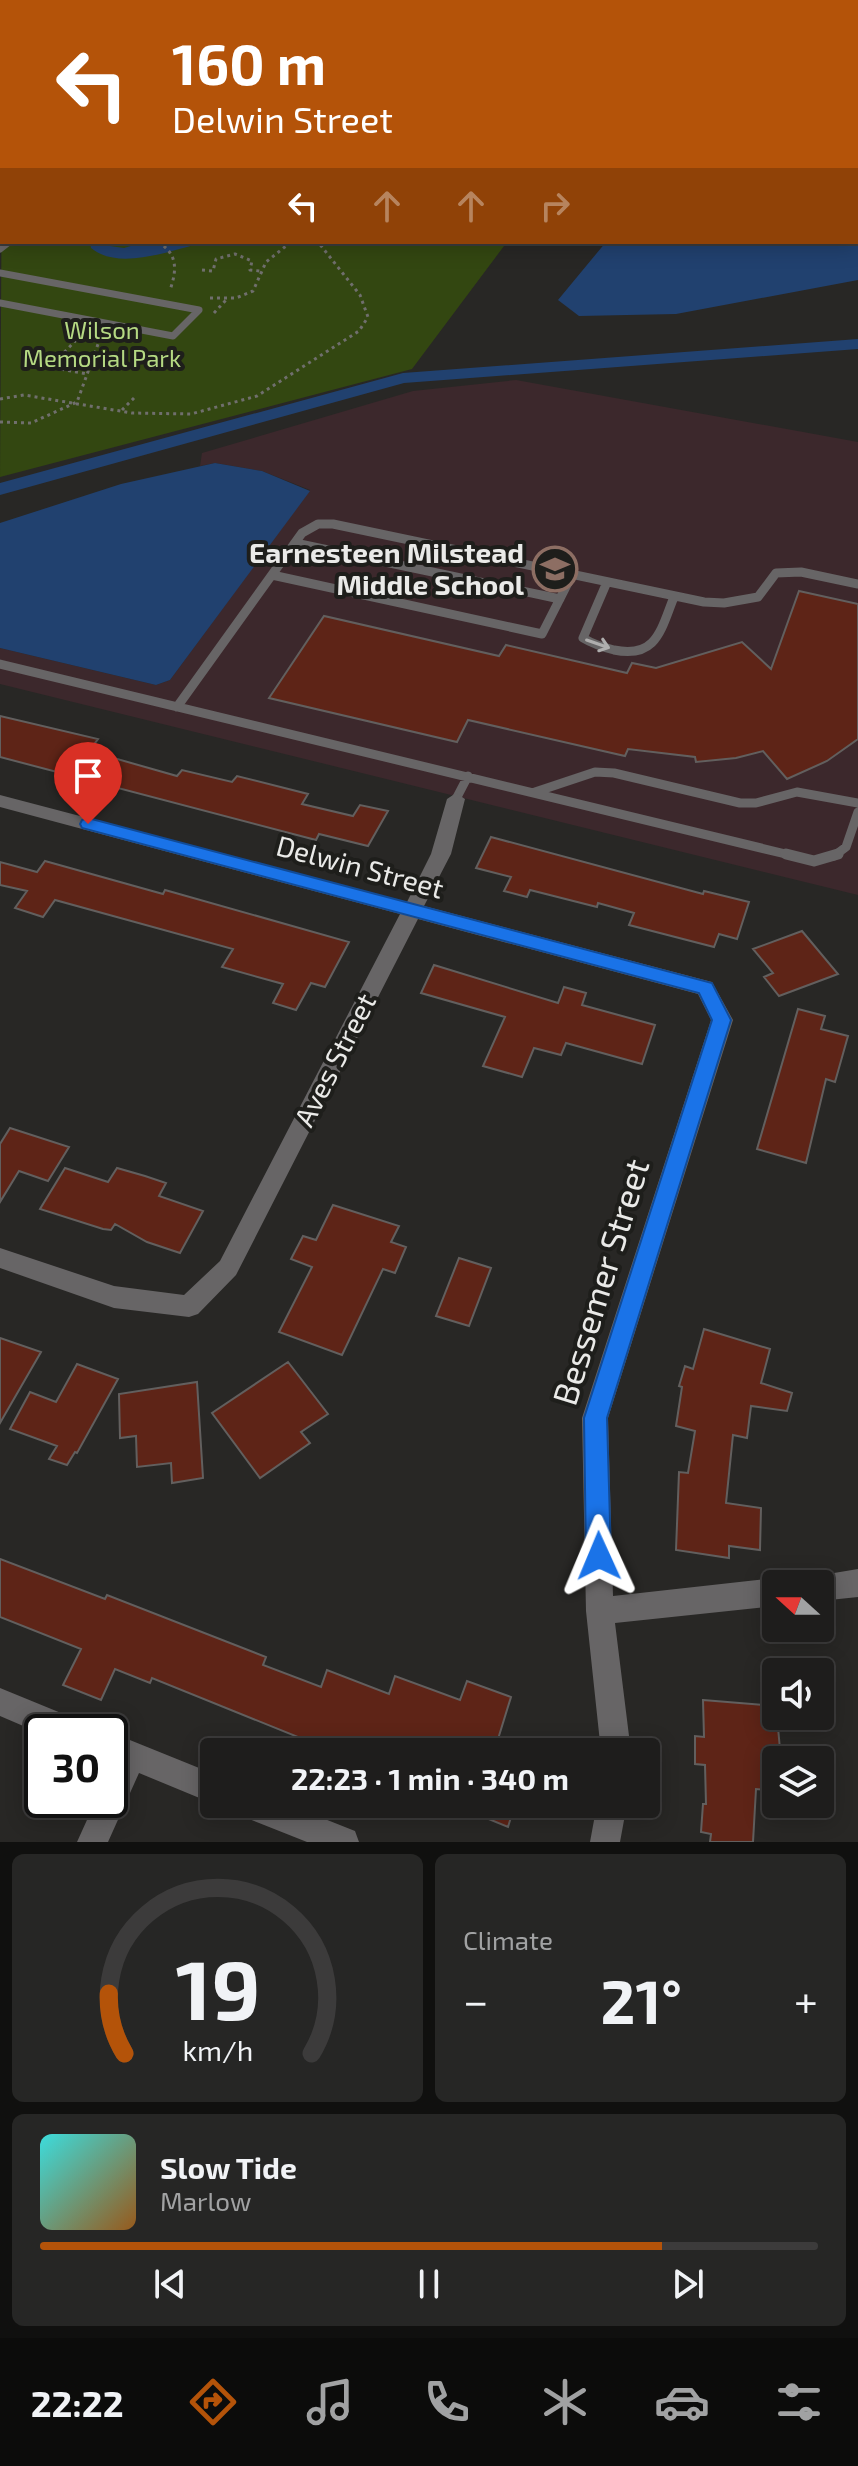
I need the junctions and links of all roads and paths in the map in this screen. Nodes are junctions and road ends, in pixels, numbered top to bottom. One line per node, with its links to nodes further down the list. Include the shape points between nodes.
1 (161, 244): 7 (path, via 171,250 177,272)
2 (288, 244): 5 (path)
3 (319, 244): 16 (path, via 362,295 368,317 359,331 257,396 191,414)
4 (202, 270): 5 (path, via 213,271 216,259 235,254 252,261 250,270)
5 (261, 271): 8 (path, via 251,292)
6 (0, 273): 9 (lane, via 199,310 173,336)
7 (170, 290)
8 (226, 300)
9 (0, 303)
10 (85, 331): 12 (path, via 50,367)
11 (101, 335): 12 (path)
12 (87, 374): 15 (path)
13 (135, 397): 16 (path)
14 (0, 399): 15 (path, via 24,395)
15 (77, 402): 16 (path); 17 (path, via 45,421 20,426)
16 (122, 411)
17 (0, 422)
18 (295, 543): 19 (lane); 20 (lane, via 310,527 333,524); 24 (lane)
19 (272, 575): 24 (lane, via 542,634); 26 (lane)
20 (572, 575): 21 (lane); 24 (lane)
21 (607, 582): 23 (lane); 23 (lane, one-way to 23, via 583,638 632,654 647,651 655,642)
22 (858, 584): 23 (lane, via 801,572 776,573 758,597 724,603)
23 (674, 597)
24 (560, 599)
25 (0, 664): 26 (lane)
26 (177, 707): 27 (lane)
27 (468, 776): 28 (lane); 29 (lane)
28 (535, 792): 31 (lane, via 595,772 740,803 797,792); 33 (lane, via 814,861 834,858 849,847)
29 (456, 799): 34 (street, Aves Street, via 441,854)
30 (0, 801): 34 (street, Delwin Street)
31 (858, 803)
32 (858, 812): 33 (lane)
33 (855, 833)
34 (412, 910): 35 (street, Delwin Street); 36 (street, Aves Street, via 228,1268 189,1306 114,1297)
35 (705, 988): 40 (street, Bessemer Street, via 722,1020 595,1418)
36 (0, 1258)
37 (858, 1583): 38 (street)
38 (834, 1586)
39 (762, 1594): 40 (street)
40 (600, 1611): 43 (street, Bessemer Street)
41 (0, 1702): 42 (street)
42 (29, 1714)
43 (614, 1738)
44 (128, 1754): 45 (street)
45 (200, 1783)
46 (100, 1818): 49 (street)
47 (285, 1818): 50 (street)
48 (609, 1818): 51 (street)
49 (92, 1842)
50 (344, 1842)
51 (605, 1842)

